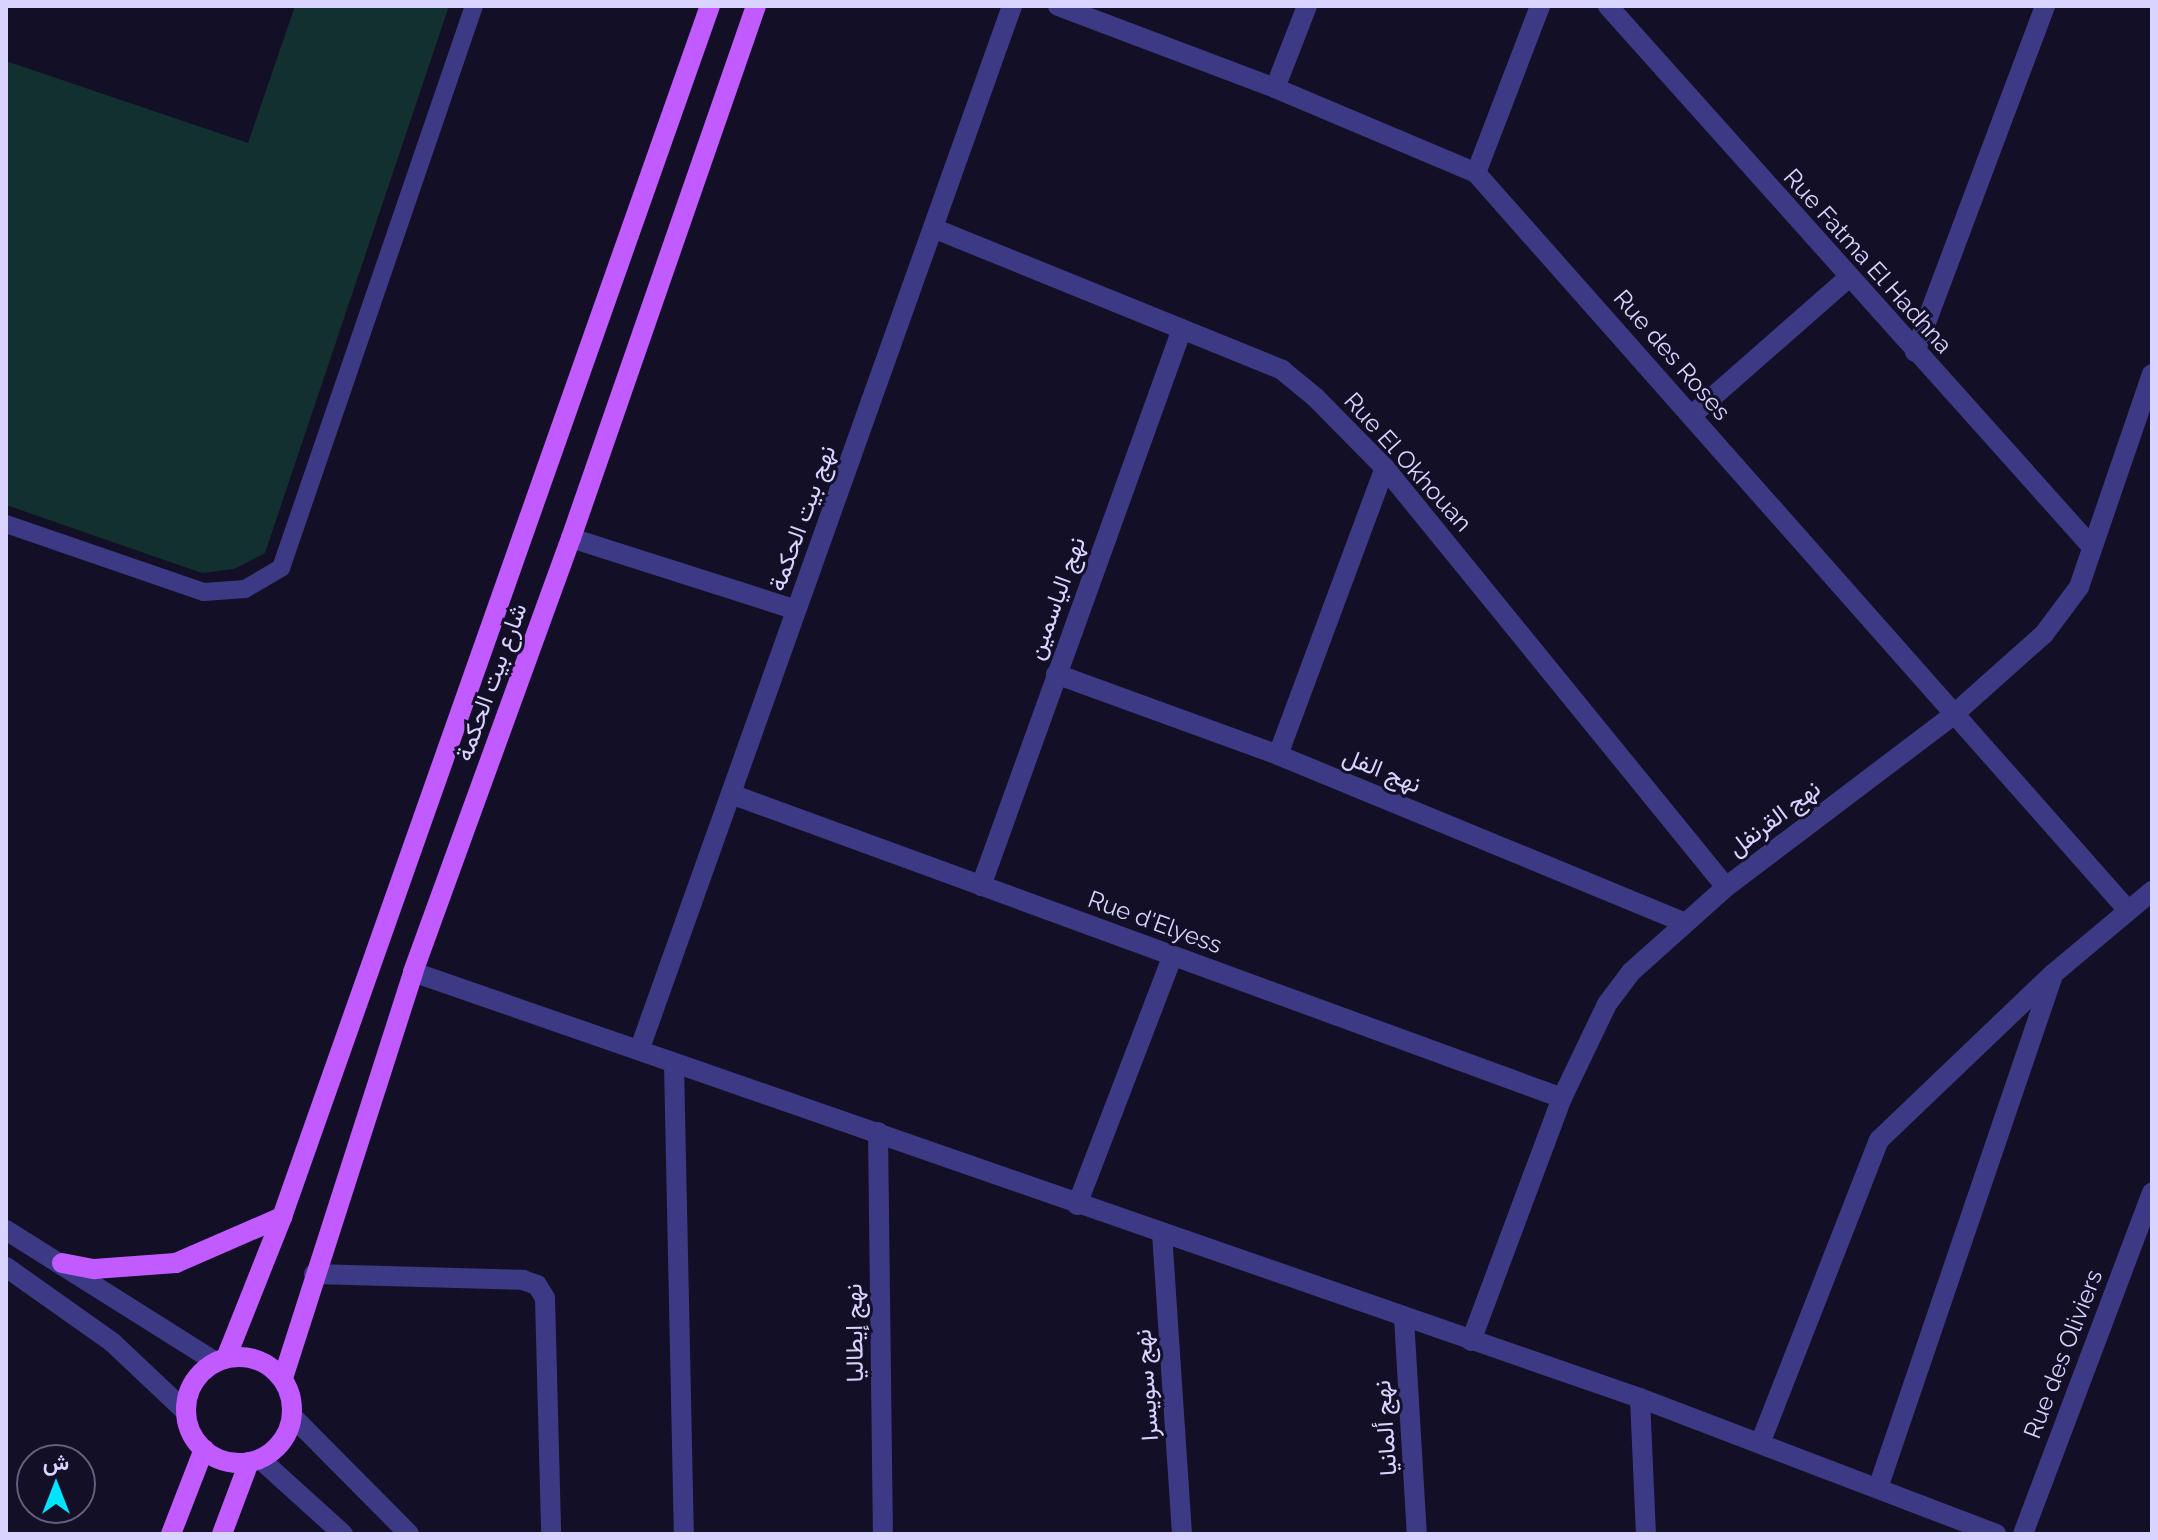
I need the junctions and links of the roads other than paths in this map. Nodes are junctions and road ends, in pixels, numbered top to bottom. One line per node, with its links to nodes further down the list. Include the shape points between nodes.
1 (474, 6): 19 (lane, via 281,568 245,589 204,592)
2 (710, 6): 41 (main road, شارع بيت الحكمة)
3 (756, 6): 20 (main road, شارع بيت الحكمة)
4 (1012, 6): 12 (street, نهج بيت الحكمة)
5 (1058, 6): 10 (street, Rue des Roses)
6 (1307, 6): 10 (street)
7 (1540, 6): 11 (street)
8 (1608, 6): 13 (street, Rue Fatma El Hadhna)
9 (2045, 6): 15 (street)
10 (1275, 88): 11 (street, Rue des Roses)
11 (1476, 173): 17 (street, Rue des Roses)
12 (933, 228): 14 (street, Rue El Okhouan); 22 (street, نهج بيت الحكمة)
13 (1847, 279): 15 (street, Rue Fatma El Hadhna); 17 (street)
14 (1182, 329): 18 (street, Rue El Okhouan, via 1282,370); 23 (street, نهج الياسمين)
15 (1915, 352): 21 (street, Rue Fatma El Hadhna)
16 (2152, 374): 21 (street, نهج القرنفل)
17 (1691, 416): 24 (street, Rue des Roses)
18 (1385, 468): 25 (street); 28 (street, Rue El Okhouan)
19 (6, 524)
20 (571, 538): 22 (street); 33 (main road, شارع بيت الحكمة)
21 (2092, 547): 24 (street, نهج القرنفل, via 2079,587 2044,634)
22 (796, 610): 26 (street, نهج بيت الحكمة)
23 (1056, 674): 25 (street, نهج الفل); 27 (street, نهج الياسمين)
24 (1952, 716): 28 (street, نهج القرنفل); 30 (street, Rue des Roses)
25 (1278, 755): 31 (street, نهج الفل)
26 (731, 794): 27 (street, Rue d'Elyess); 35 (street, نهج بيت الحكمة)
27 (981, 886): 32 (street, Rue d'Elyess)
28 (1726, 887): 31 (street, نهج القرنفل)
29 (2152, 891): 30 (street)
30 (2127, 909): 34 (street)
31 (1685, 923): 37 (street, نهج القرنفل, via 1631,972 1607,1004)
32 (1172, 957): 37 (street, Rue d'Elyess); 40 (street)
33 (413, 972): 35 (street); 46 (main road, شارع بيت الحكمة)
34 (2053, 974): 54 (street, via 1879,1140); 57 (street)
35 (640, 1048): 36 (street)
36 (674, 1064): 38 (street); 63 (street)
37 (1562, 1098): 48 (street, نهج القرنفل)
38 (878, 1132): 40 (street); 64 (street, نهج إيطاليا)
39 (2152, 1193): 69 (street, Rue des Oliviers)
40 (1077, 1205): 43 (street)
41 (282, 1217): 44 (main road, via 176,1263 94,1269); 49 (main road, شارع بيت الحكمة)
42 (6, 1230): 44 (street)
43 (1162, 1233): 47 (street); 65 (street, نهج سويسرا)
44 (62, 1263): 49 (street)
45 (6, 1267): 52 (street, via 112,1342)
46 (314, 1274): 50 (main road, شارع بيت الحكمة); 62 (street, via 523,1280 537,1285 545,1298)
47 (1404, 1318): 48 (street); 66 (street, نهج ألمانيا)
48 (1471, 1341): 51 (street)
49 (221, 1360): 50 (main road, via 247,1357); 52 (main road, شارع بيت الحكمة, via 193,1383)
50 (283, 1378): 53 (main road, شارع بيت الحكمة)
51 (1640, 1398): 54 (street); 67 (street)
52 (186, 1412): 55 (main road, via 193,1437)
53 (292, 1416): 56 (main road, via 287,1434); 61 (street)
54 (1761, 1441): 57 (street)
55 (204, 1449): 56 (main road, via 233,1462); 58 (main road)
56 (254, 1460): 59 (main road); 60 (street)
57 (1879, 1485): 68 (street)
58 (171, 1534)
59 (222, 1534)
60 (343, 1534)
61 (409, 1534)
62 (551, 1534)
63 (684, 1534)
64 (883, 1534)
65 (1182, 1534)
66 (1417, 1534)
67 (1646, 1534)
68 (1996, 1534)
69 (2023, 1534)

